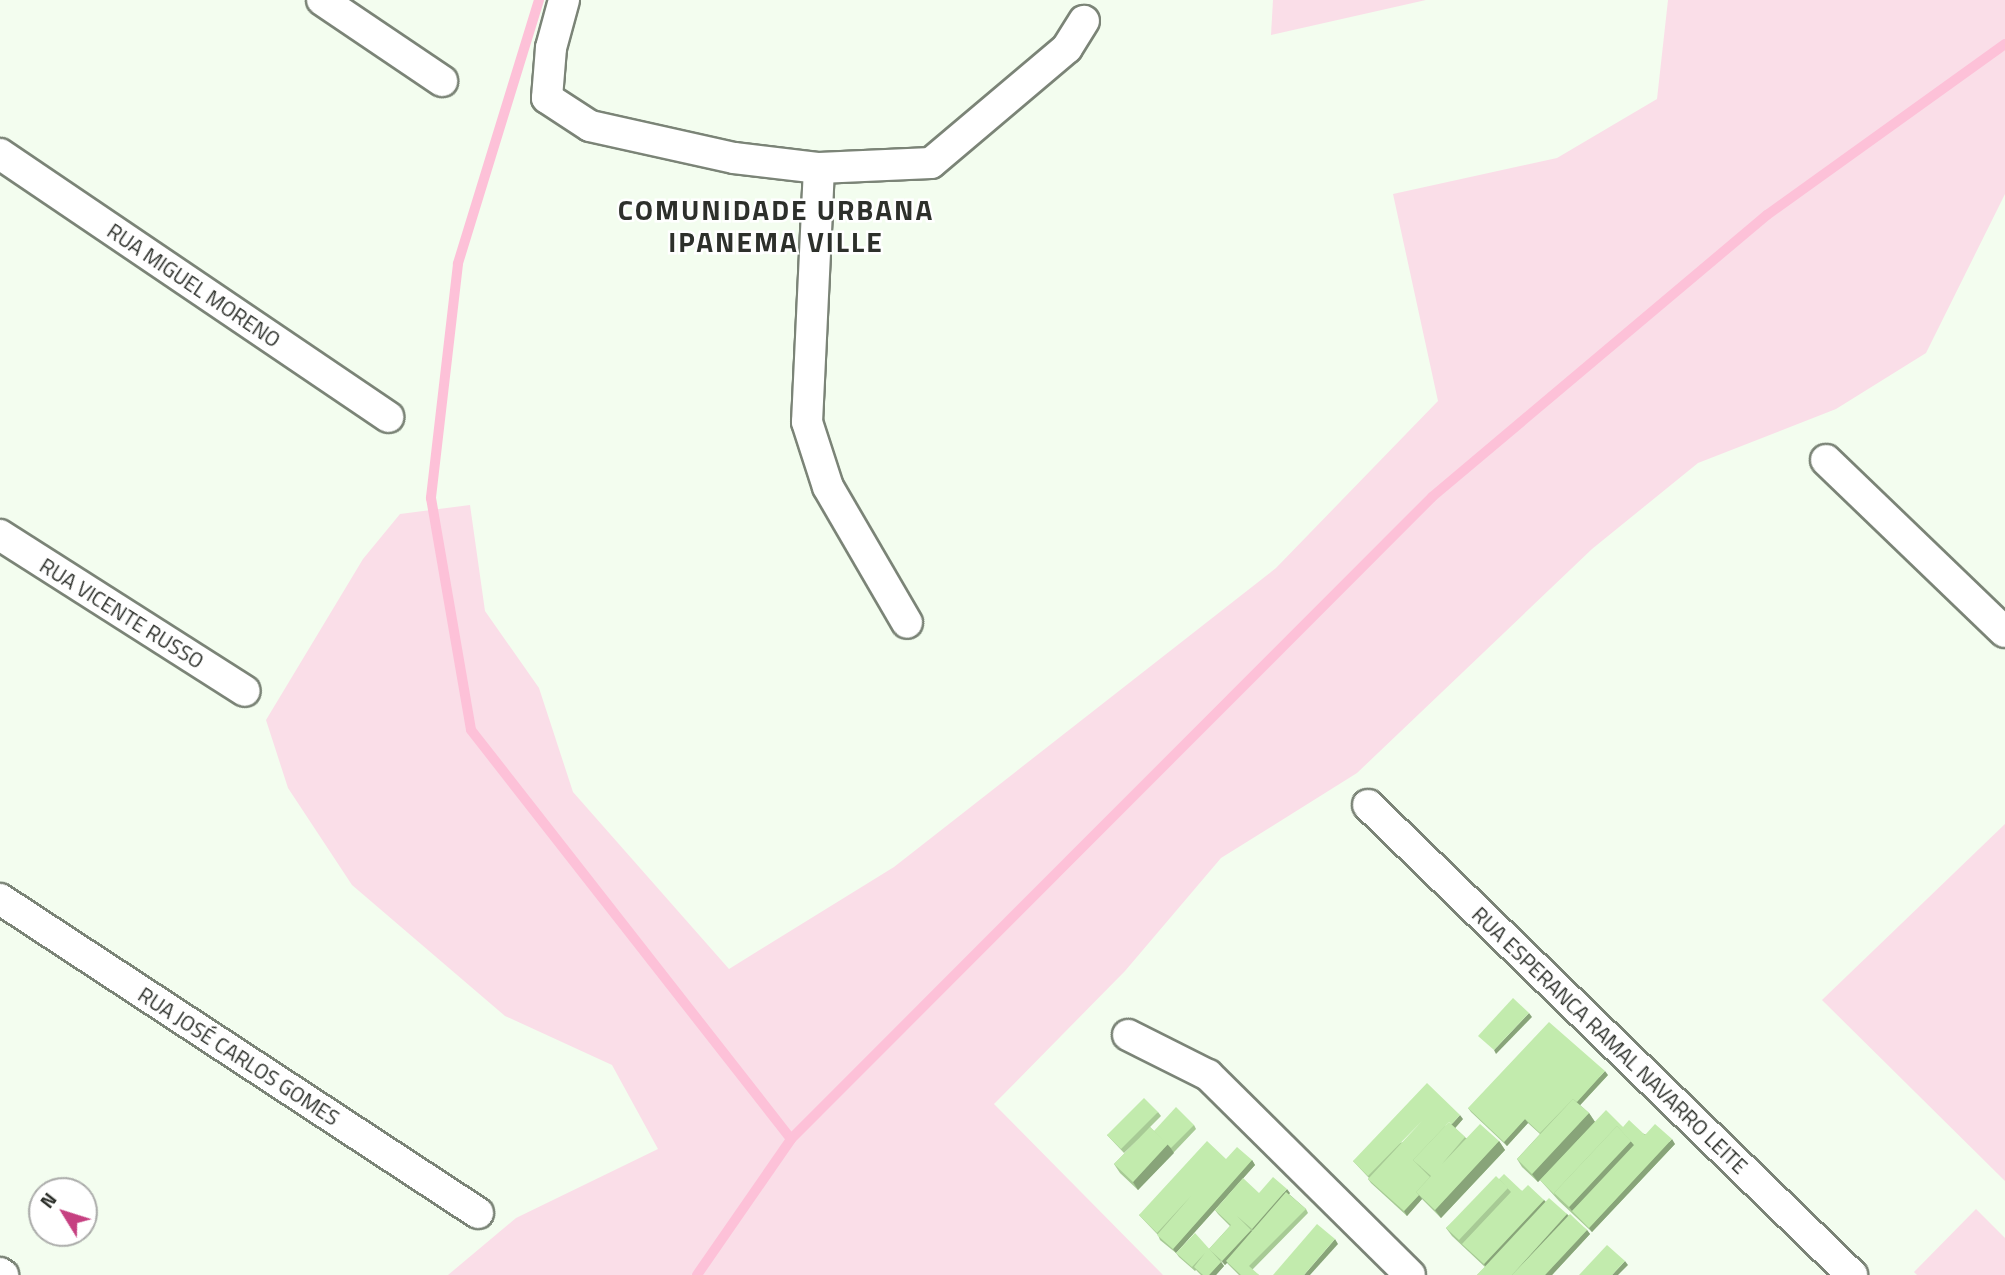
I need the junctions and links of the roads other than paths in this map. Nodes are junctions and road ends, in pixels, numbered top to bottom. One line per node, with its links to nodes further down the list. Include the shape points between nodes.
1 (323, 0): 4 (street)
2 (564, 0): 6 (street, via 551,48 547,98 590,126 734,158)
3 (1084, 21): 6 (street, via 1067,48 931,163)
4 (442, 81)
5 (0, 154): 7 (street, RUA MIGUEL MORENO)
6 (819, 168): 10 (street, via 807,422 828,487)
7 (388, 416)
8 (1826, 460): 11 (street)
9 (0, 535): 12 (street, RUA VICENTE RUSSO)
10 (907, 624)
11 (2005, 632)
12 (245, 691)
13 (1368, 805): 18 (street, RUA ESPERANCA RAMAL NAVARRO LEITE)
14 (0, 899): 16 (street, RUA JOSÉ CARLOS GOMES)
15 (1128, 1035): 17 (street, via 1208,1075)
16 (478, 1213)
17 (1410, 1275)
18 (1852, 1275)

